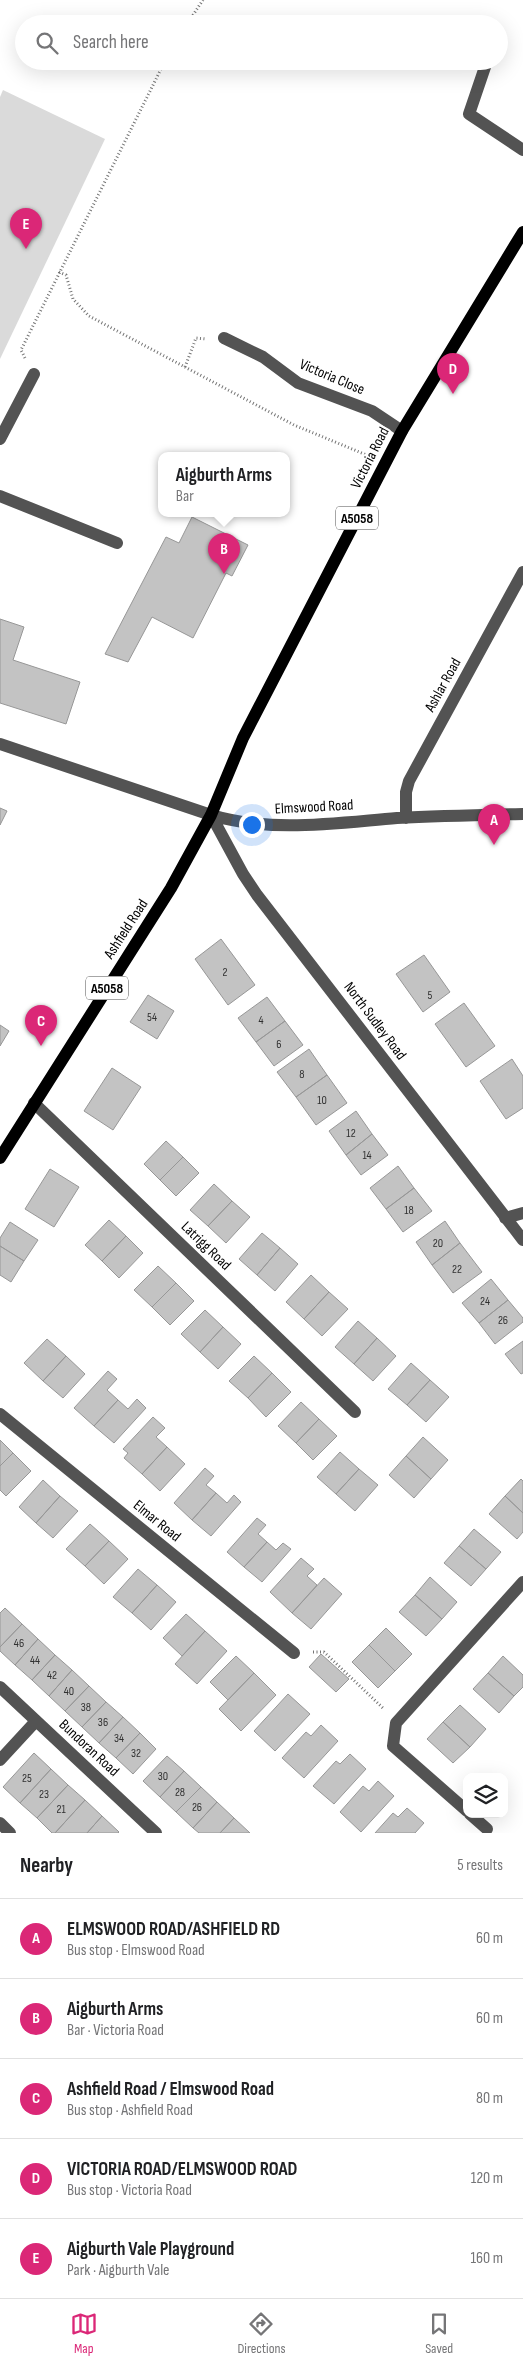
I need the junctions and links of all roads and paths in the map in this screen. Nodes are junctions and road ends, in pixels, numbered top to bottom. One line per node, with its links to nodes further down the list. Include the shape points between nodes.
1 (203, 0): 2 (path)
2 (194, 15)
3 (160, 70): 8 (path)
4 (484, 70): 5 (street, via 469,114)
5 (523, 150)
6 (523, 232): 7 (main road, Victoria Road / A5058)
7 (517, 249): 12 (main road, Victoria Road / A5058)
8 (59, 272): 10 (path, via 66,275 73,299 90,316); 11 (path, via 21,350)
9 (224, 338): 10 (path, via 196,338); 12 (street, Victoria Close, via 263,357 298,383 372,411)
10 (185, 367): 14 (path, via 294,425)
11 (34, 374): 13 (street)
12 (402, 431): 14 (main road, Victoria Road / A5058)
13 (0, 440)
14 (386, 463): 20 (main road, Victoria Road / A5058, via 244,738)
15 (0, 496): 16 (street)
16 (117, 542)
17 (523, 572): 21 (street, Ashlar Road, via 409,781)
18 (0, 744): 20 (street, Elmswood Road)
19 (523, 814): 21 (street, Elmswood Road)
20 (211, 815): 21 (street, Elmswood Road, via 270,826); 22 (main road, Ashfield Road / A5058, via 171,888); 25 (street, North Sudley Road, via 258,895)
21 (406, 818)
22 (34, 1103): 23 (main road, Ashfield Road / A5058); 27 (street, Latrigg Road)
23 (0, 1158)
24 (523, 1213): 25 (street)
25 (505, 1218): 26 (street, North Sudley Road)
26 (523, 1240)
27 (354, 1412)
28 (0, 1414): 30 (street, Elmar Road)
29 (523, 1582): 33 (street)
30 (294, 1653): 33 (path, via 324,1652)
31 (0, 1687): 32 (street, Bundoran Road)
32 (36, 1721): 34 (street); 40 (street, Bundoran Road)
33 (396, 1723): 35 (street, via 393,1746)
34 (0, 1760)
35 (463, 1807)
36 (475, 1818): 38 (street)
37 (0, 1824): 39 (street)
38 (487, 1829)
39 (10, 1833)
40 (156, 1833)

